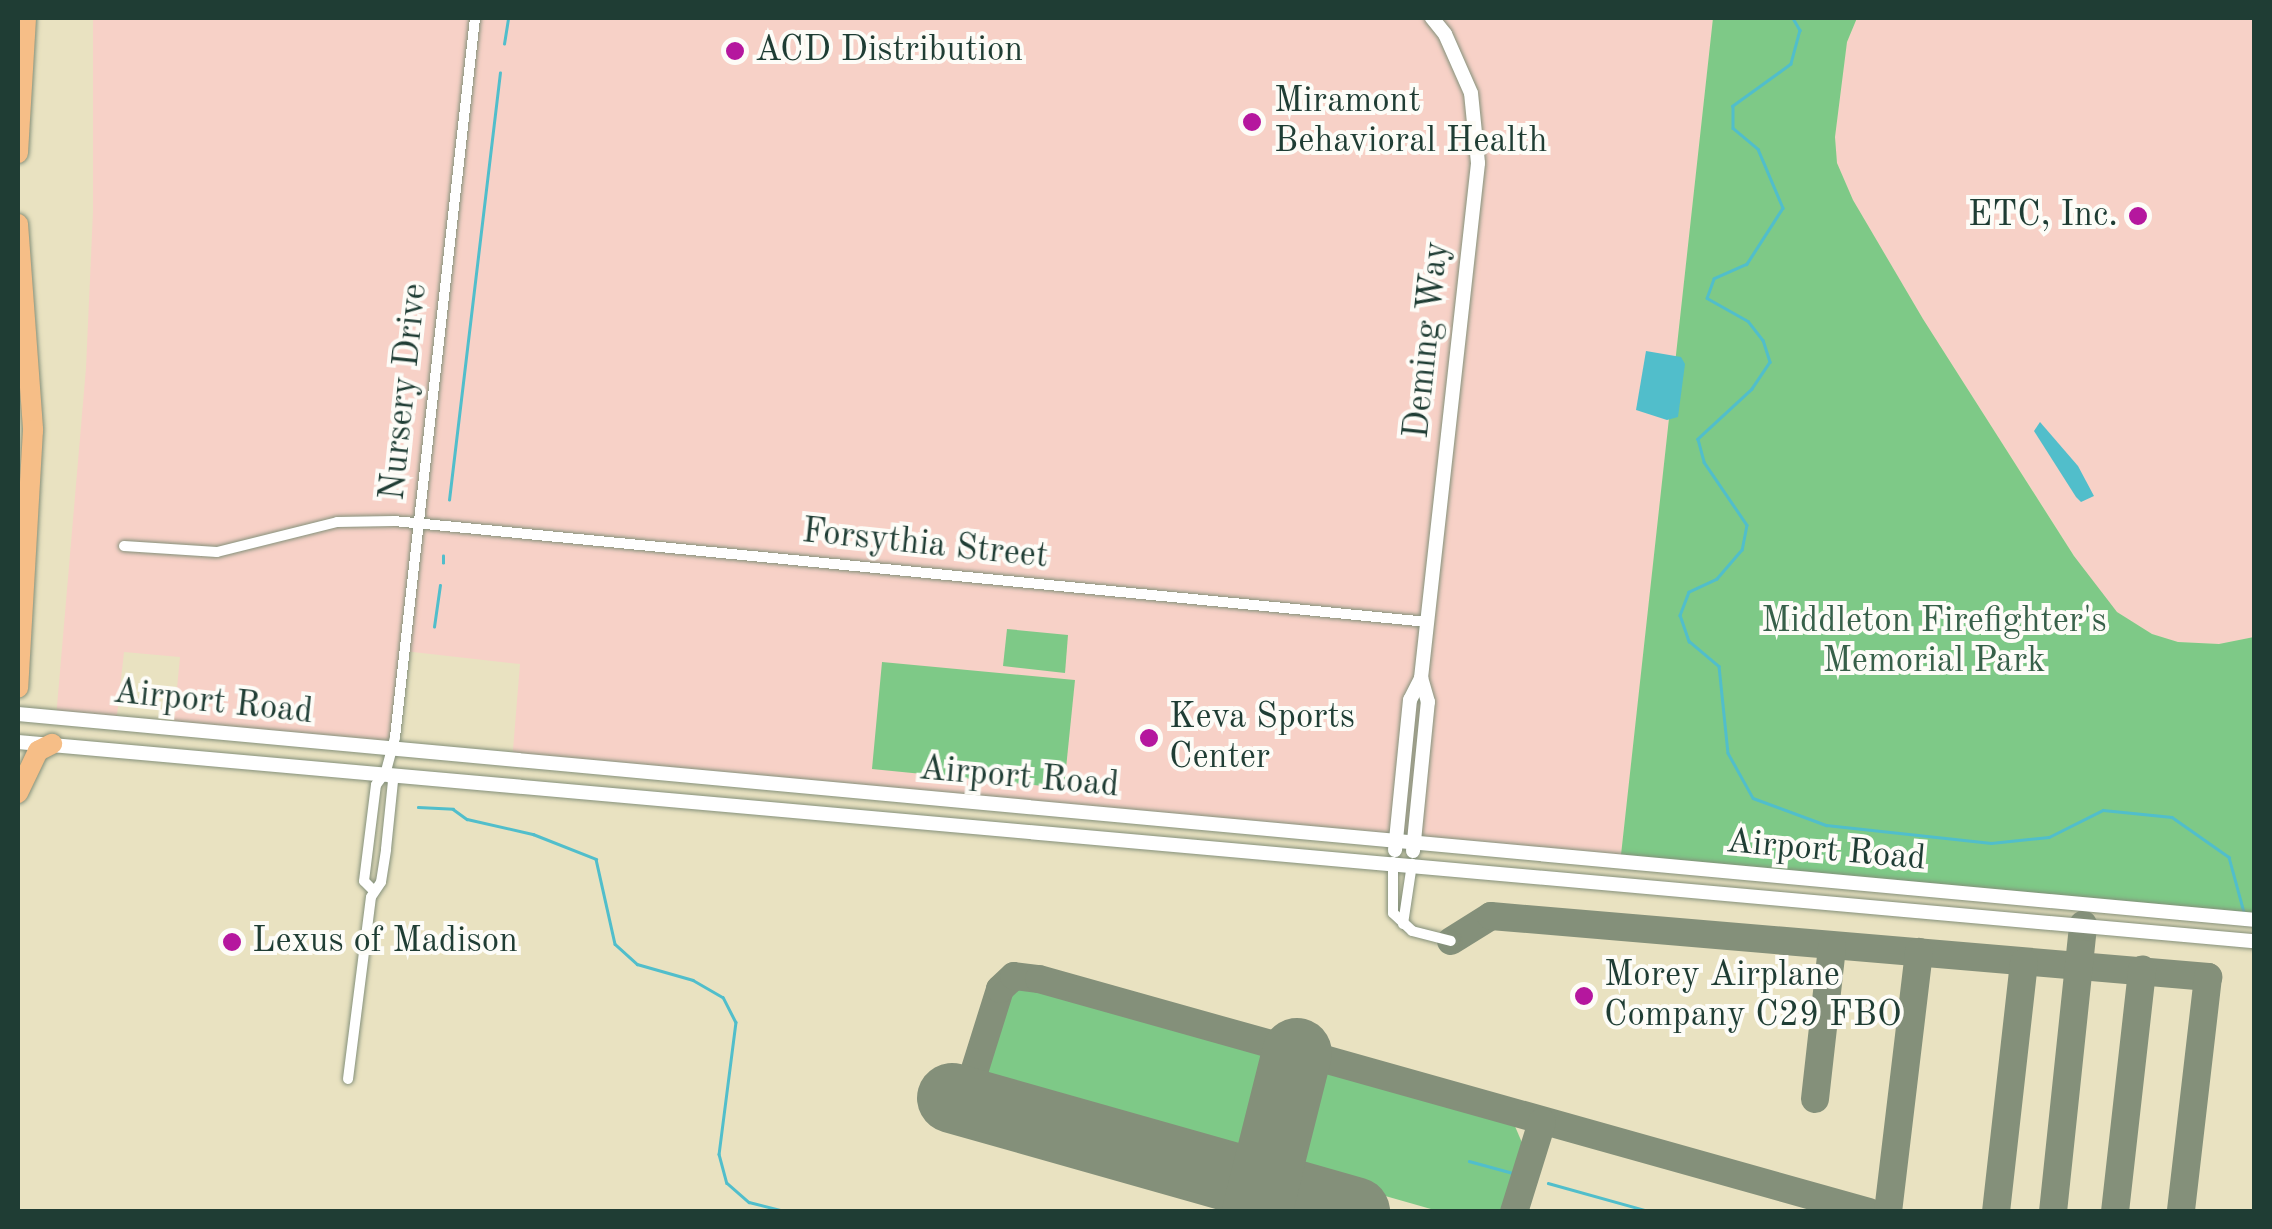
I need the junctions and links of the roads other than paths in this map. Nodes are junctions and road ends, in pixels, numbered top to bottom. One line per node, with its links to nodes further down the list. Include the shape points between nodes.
1 (26, 18): 4 (highway)
2 (475, 18): 6 (street, Nursery Drive)
3 (1432, 18): 8 (street, Deming Way, via 1470,93 1478,163)
4 (18, 153)
5 (18, 224): 10 (highway, via 33,430)
6 (418, 523): 7 (street, Forsythia Street, via 338,522 217,552); 8 (street, Forsythia Street); 14 (street, Nursery Drive)
7 (124, 546)
8 (1426, 622): 9 (street, Deming Way)
9 (1421, 678): 17 (street, Deming Way, via 1410,700); 18 (street, Deming Way, via 1428,702)
10 (18, 688)
11 (18, 714): 14 (street, Airport Road)
12 (18, 742): 13 (street, Airport Road)
13 (52, 744): 15 (street, Airport Road); 16 (highway, via 34,757)
14 (393, 752): 15 (street, Nursery Drive); 17 (street, Airport Road)
15 (386, 771): 19 (street, Airport Road); 21 (street, via 393,780 386,849 381,882); 21 (street, Nursery Drive, via 376,779 366,862 364,880)
16 (18, 794)
17 (1395, 842): 18 (street, Airport Road); 19 (street, Deming Way)
18 (1414, 844): 20 (street, Deming Way); 22 (street, Airport Road)
19 (1393, 862): 20 (street, Airport Road); 23 (street, via 1391,903)
20 (1412, 864): 23 (street); 24 (street, Airport Road)
21 (372, 889): 26 (street)
22 (2254, 920)
23 (1404, 924): 25 (street)
24 (2248, 940)
25 (1452, 941)
26 (348, 1078)

